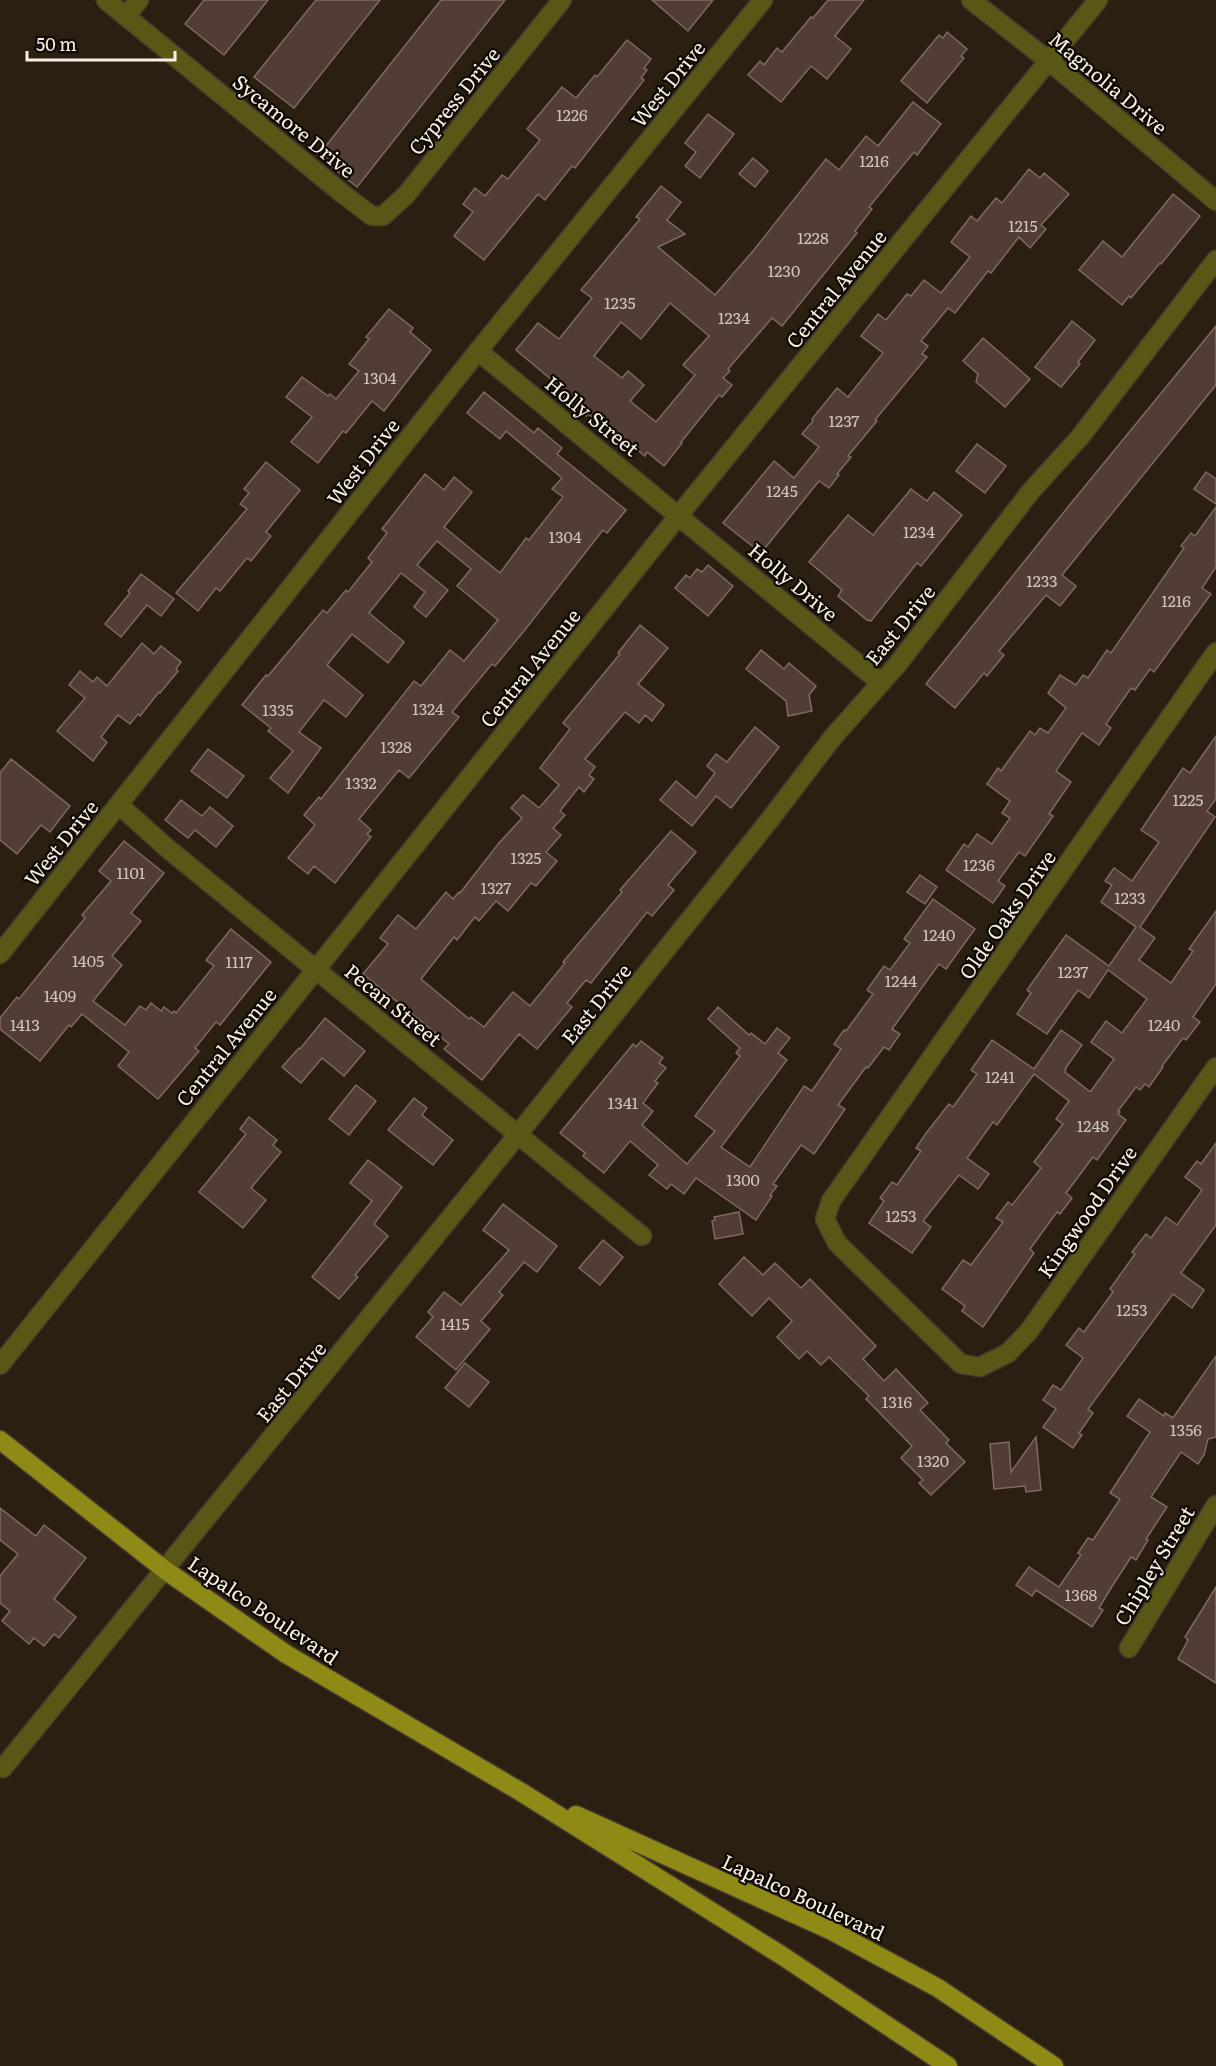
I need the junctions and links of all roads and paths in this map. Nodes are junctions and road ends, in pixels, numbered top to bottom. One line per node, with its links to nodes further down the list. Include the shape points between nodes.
1 (106, 0): 7 (street, Sycamore Drive)
2 (139, 0): 7 (street)
3 (562, 0): 10 (street, Cypress Drive, via 406,195 383,216)
4 (763, 0): 12 (street, West Drive)
5 (971, 0): 8 (street, Magnolia Drive)
6 (1098, 0): 8 (street, Central Avenue)
7 (126, 16): 10 (street, Sycamore Drive)
8 (1049, 61): 9 (street, Magnolia Drive); 13 (street, Central Avenue)
9 (1216, 201)
10 (372, 216)
11 (1216, 260): 15 (street, East Drive, via 1080,437 1031,491)
12 (478, 351): 13 (street, Holly Street); 16 (street, West Drive)
13 (679, 515): 15 (street, Holly Drive); 18 (street, Central Avenue)
14 (1216, 652): 23 (street, Olde Oaks Drive, via 831,1202 825,1219 837,1242 960,1364)
15 (881, 682): 20 (street, East Drive, via 832,737)
16 (119, 805): 17 (street, West Drive); 18 (street, Pecan Street)
17 (0, 954)
18 (315, 970): 20 (street, Pecan Street); 22 (street, Central Avenue)
19 (1216, 1067): 23 (street, Kingwood Drive, via 1029,1331 1008,1353)
20 (518, 1135): 21 (street, Pecan Street); 26 (street, East Drive)
21 (642, 1236)
22 (0, 1365)
23 (980, 1368)
24 (0, 1440): 26 (main road, Lapalco Boulevard)
25 (1216, 1505): 27 (street, Chipley Street)
26 (165, 1570): 28 (street, East Drive); 29 (main road, Lapalco Boulevard, via 286,1654)
27 (1129, 1647)
28 (3, 1768)
29 (520, 1792): 30 (main road, Lapalco Boulevard, via 781,1955); 31 (main road, Lapalco Boulevard, via 832,1931 938,1988)
30 (948, 2066)
31 (1054, 2066)

